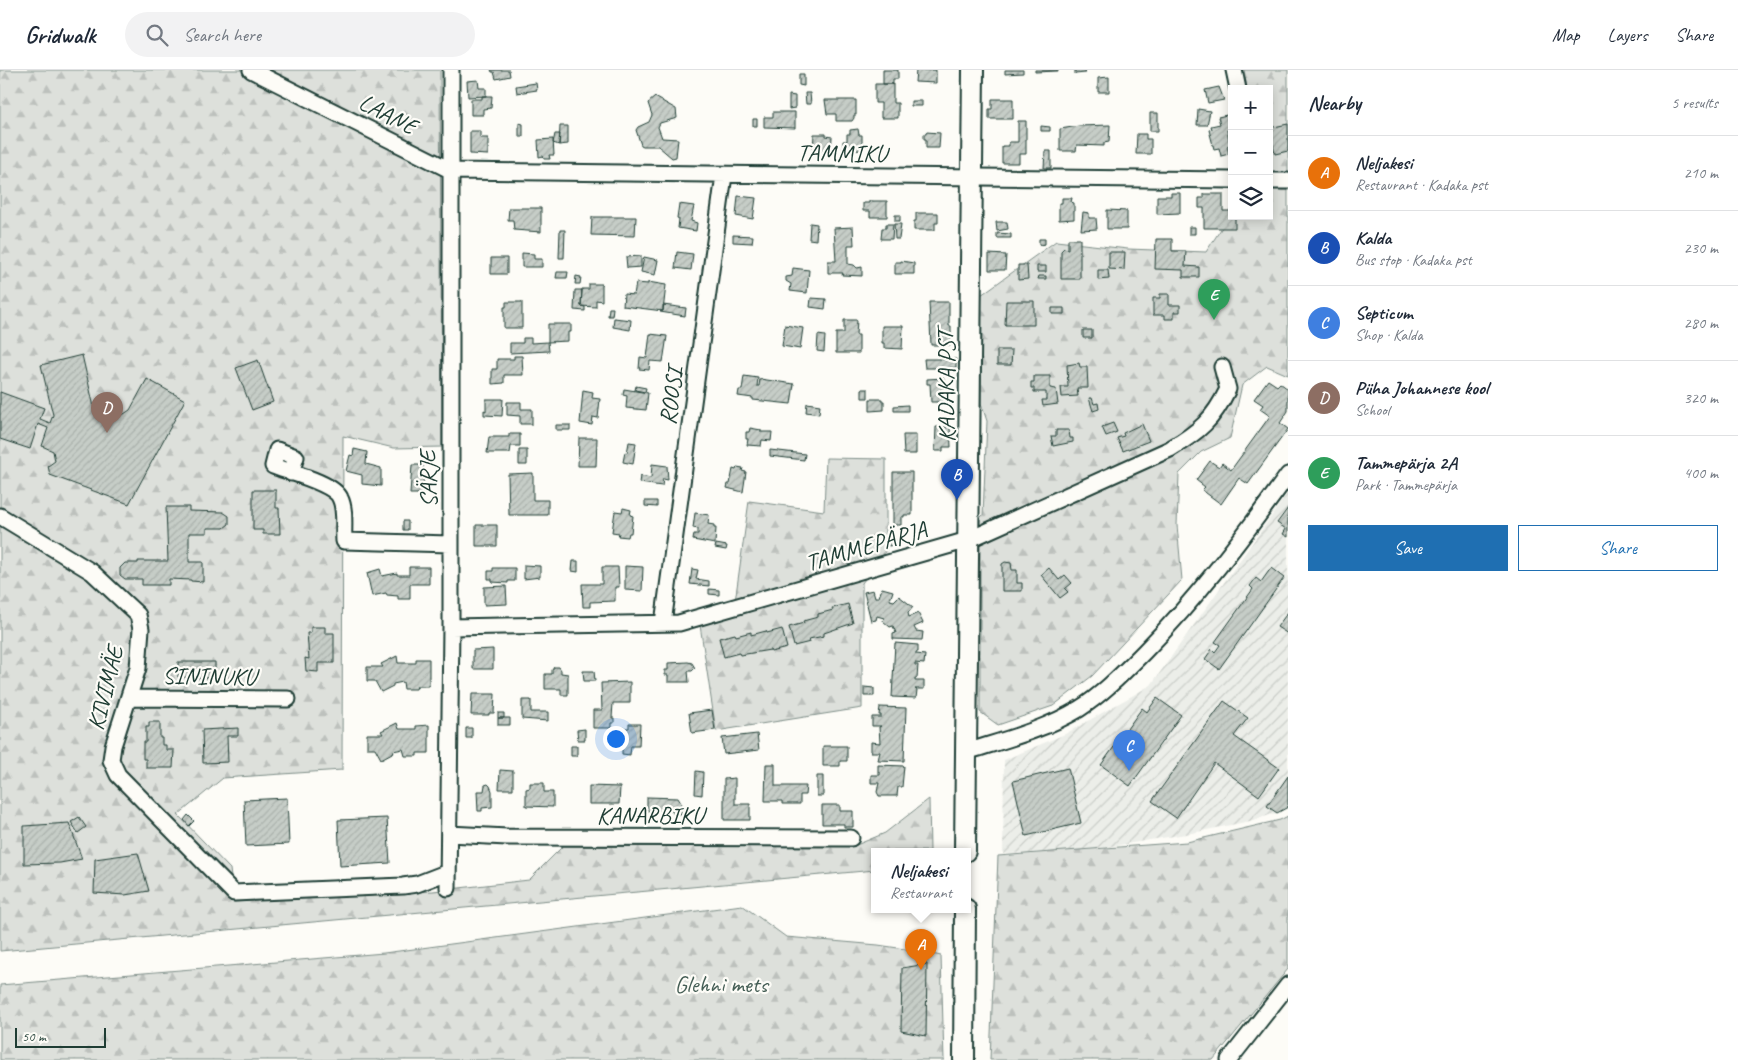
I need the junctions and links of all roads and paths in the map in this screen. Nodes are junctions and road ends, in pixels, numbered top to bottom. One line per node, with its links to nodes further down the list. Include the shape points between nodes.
1 (251, 70): 6 (street, LAANE)
2 (450, 70): 6 (street, SÄRJE)
3 (973, 70): 8 (main road, KADAKA PST)
4 (1234, 70): 5 (street)
5 (1237, 85)
6 (452, 172): 7 (street, TAMMIKU); 17 (street, SÄRJE)
7 (724, 174): 8 (street, TAMMIKU); 18 (street, ROOSI)
8 (971, 177): 9 (street, TAMMIKU); 16 (main road, KADAKA PST)
9 (1228, 180)
10 (1273, 180): 11 (street)
11 (1288, 181)
12 (1222, 367): 16 (street, TAMMEPÄRJA, via 1228,389 1219,408 1196,433 1170,449)
13 (291, 472): 17 (street, via 327,486 340,496 344,541)
14 (1288, 475): 22 (street, via 1243,537 1171,625 1120,676 1079,708 1041,728)
15 (0, 516): 20 (street, KIVIMÄE, via 92,572 138,615 141,629 138,668)
16 (968, 540): 18 (street, TAMMEPÄRJA, via 679,623); 22 (main road, KADAKA PST)
17 (450, 544): 19 (street, SÄRJE)
18 (663, 623): 19 (street, TAMMEPÄRJA)
19 (450, 627): 23 (street, SÄRJE)
20 (130, 698): 21 (street, SININUKU); 26 (street, KIVIMÄE, via 113,746 111,760 118,776 234,893 403,886)
21 (288, 700)
22 (966, 752): 25 (main road, KADAKA PST)
23 (449, 834): 24 (street, KANARBIKU); 26 (street, SÄRJE)
24 (851, 838)
25 (966, 843)
26 (448, 872): 27 (street, SÄRJE)
27 (448, 888)
28 (965, 913): 30 (main road)
29 (1288, 985): 31 (street)
30 (964, 1060)
31 (1228, 1060)

